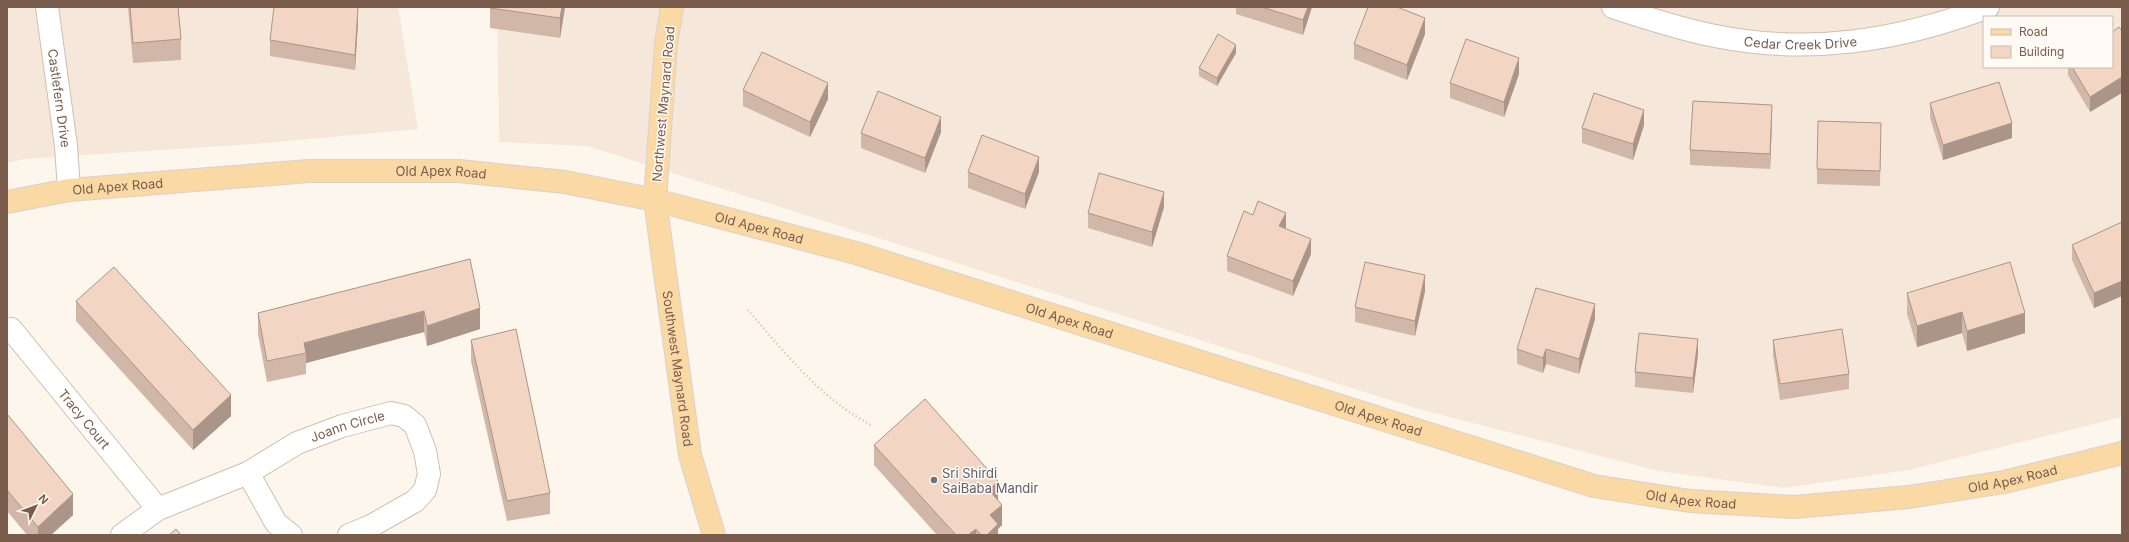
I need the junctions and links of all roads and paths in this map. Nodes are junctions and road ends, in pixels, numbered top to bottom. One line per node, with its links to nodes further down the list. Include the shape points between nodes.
1 (47, 7): 5 (street, Castlefern Drive, via 66,146)
2 (672, 7): 6 (main road, Northwest Maynard Road, via 666,44)
3 (1613, 7): 4 (street, Cedar Creek Drive, via 1715,36 1783,45 1858,42 1925,28)
4 (1988, 7)
5 (69, 190): 6 (main road, Old Apex Road, via 309,171 459,172 565,182); 7 (main road, Old Apex Road)
6 (655, 200): 11 (main road, Old Apex Road, via 856,253 1594,486 1690,501 1801,507 1909,497 2004,482); 17 (main road, Southwest Maynard Road, via 690,455)
7 (7, 202)
8 (748, 310): 10 (path, via 822,390)
9 (11, 329): 13 (street, Tracy Court)
10 (872, 425)
11 (2122, 452)
12 (248, 473): 13 (street, Joann Circle); 15 (street, via 276,524); 16 (street, Joann Circle, via 297,442 390,413 404,416 415,425 425,451 429,474 425,490 416,500)
13 (158, 509): 14 (street, Joann Circle)
14 (122, 535)
15 (291, 535)
16 (349, 535)
17 (714, 535)

